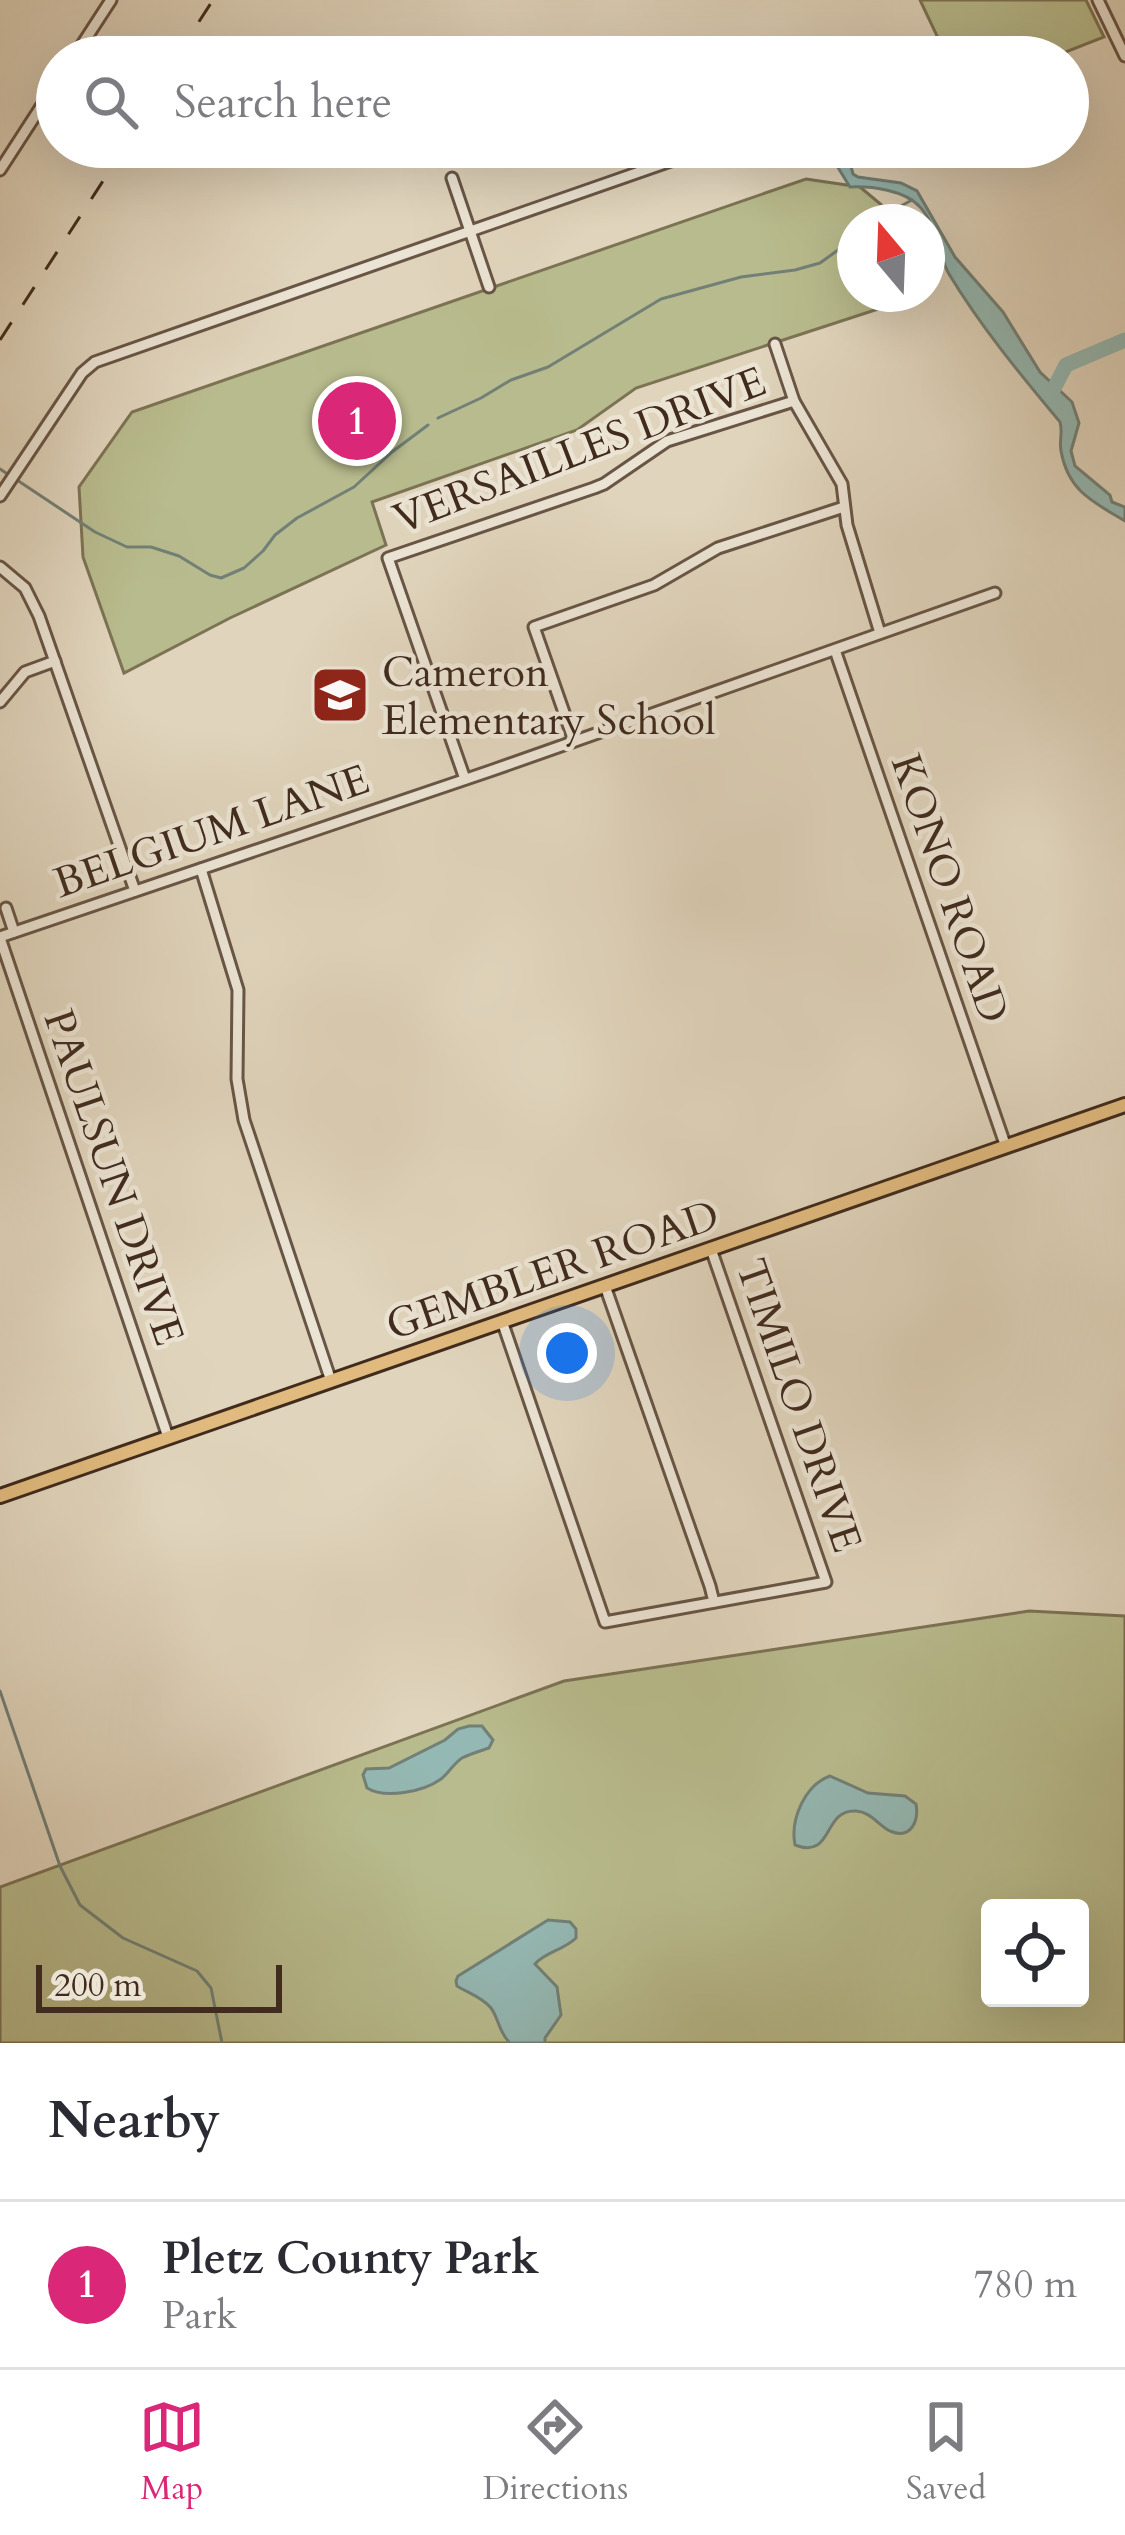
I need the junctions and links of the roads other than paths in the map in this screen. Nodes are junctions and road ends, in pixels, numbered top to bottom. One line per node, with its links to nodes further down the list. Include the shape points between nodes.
1 (111, 0): 3 (street)
2 (1098, 0): 4 (street)
3 (88, 36)
4 (1125, 56)
5 (36, 114): 7 (street)
6 (649, 168): 9 (street)
7 (0, 170)
8 (452, 178): 9 (street)
9 (470, 230): 10 (street); 13 (street, via 95,362)
10 (489, 287)
11 (776, 344): 12 (street)
12 (794, 401): 14 (street, via 837,472); 24 (street, VERSAILLES DRIVE, via 667,441 604,484 388,558)
13 (0, 496)
14 (844, 506): 17 (street); 23 (street, via 718,548 664,581 534,627)
15 (0, 567): 19 (street, via 30,595)
16 (995, 593): 17 (street, BELGIUM LANE)
17 (880, 633): 18 (street, BELGIUM LANE)
18 (835, 650): 21 (street, BELGIUM LANE); 31 (street, KONO ROAD)
19 (55, 661): 22 (street, via 25,671); 26 (street)
20 (692, 682): 21 (street)
21 (702, 696): 23 (street, BELGIUM LANE)
22 (0, 702)
23 (574, 741): 24 (street, BELGIUM LANE)
24 (465, 779): 25 (street, BELGIUM LANE)
25 (201, 869): 26 (street, BELGIUM LANE); 35 (street, via 238,990 244,1120)
26 (134, 891): 28 (street, BELGIUM LANE)
27 (6, 908): 28 (street, BELGIUM LANE)
28 (14, 932): 29 (street, BELGIUM LANE)
29 (0, 937): 36 (street, PAULSUN DRIVE)
30 (1125, 1105): 31 (main road, GEMBLER ROAD)
31 (1006, 1147): 32 (main road, GEMBLER ROAD)
32 (711, 1249): 33 (main road, GEMBLER ROAD); 38 (street, TIMILO DRIVE, via 826,1582)
33 (605, 1286): 34 (main road, GEMBLER ROAD); 38 (street)
34 (502, 1321): 35 (main road, GEMBLER ROAD); 38 (street, via 605,1622)
35 (332, 1381): 36 (main road, GEMBLER ROAD)
36 (168, 1437): 37 (main road, GEMBLER ROAD)
37 (0, 1496)
38 (714, 1602)

